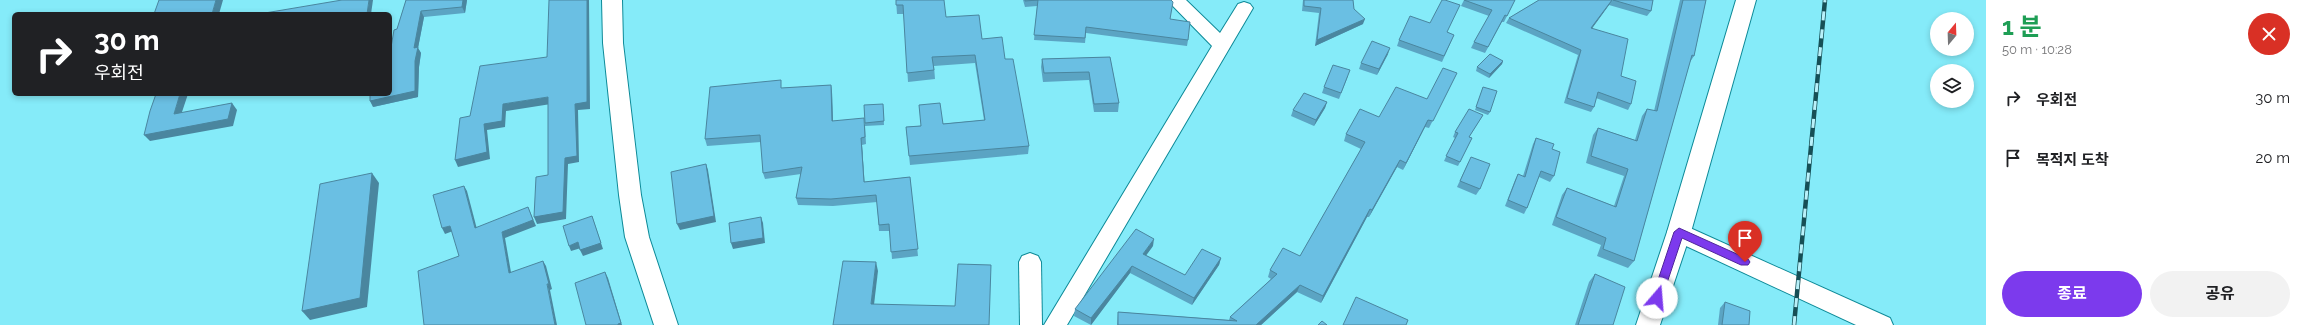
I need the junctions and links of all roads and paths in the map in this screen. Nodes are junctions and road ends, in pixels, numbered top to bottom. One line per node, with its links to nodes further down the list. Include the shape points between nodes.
1 (612, 0): 8 (main road, via 613,44 632,209 637,237)
2 (1176, 0): 5 (street)
3 (1746, 0): 6 (main road)
4 (1244, 8): 5 (street)
5 (1221, 44): 10 (street)
6 (1679, 232): 11 (main road); 12 (main road)
7 (1030, 262): 9 (street)
8 (666, 325)
9 (1031, 325)
10 (1055, 325)
11 (1648, 325)
12 (1881, 325)

